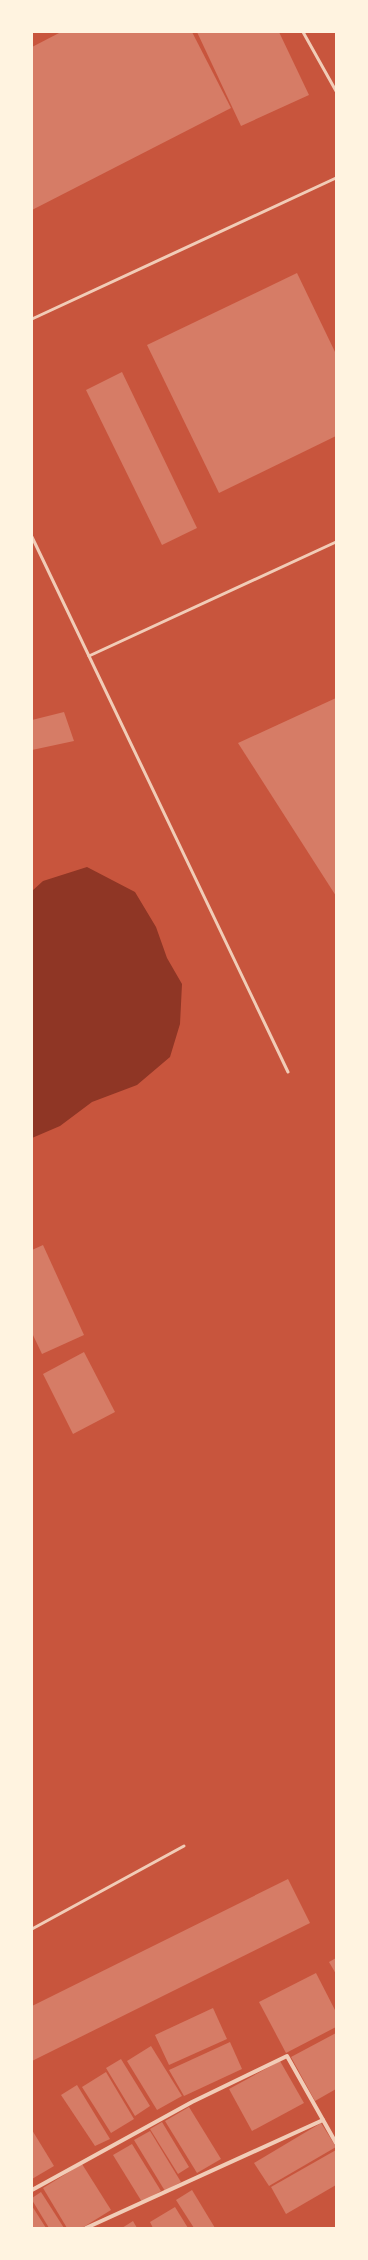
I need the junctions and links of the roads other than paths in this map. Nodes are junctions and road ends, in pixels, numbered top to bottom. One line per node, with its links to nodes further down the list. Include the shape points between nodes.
1 (303, 32): 2 (lane)
2 (336, 91)
3 (336, 178): 4 (lane)
4 (32, 319)
5 (32, 537): 7 (lane)
6 (336, 542): 7 (lane)
7 (89, 656): 8 (lane)
8 (288, 1072)
9 (184, 1846): 10 (lane)
10 (32, 1929)
11 (323, 2120): 12 (street); 13 (street, via 286,2056 192,2102); 14 (street)
12 (336, 2143)
13 (32, 2190)
14 (86, 2228)

